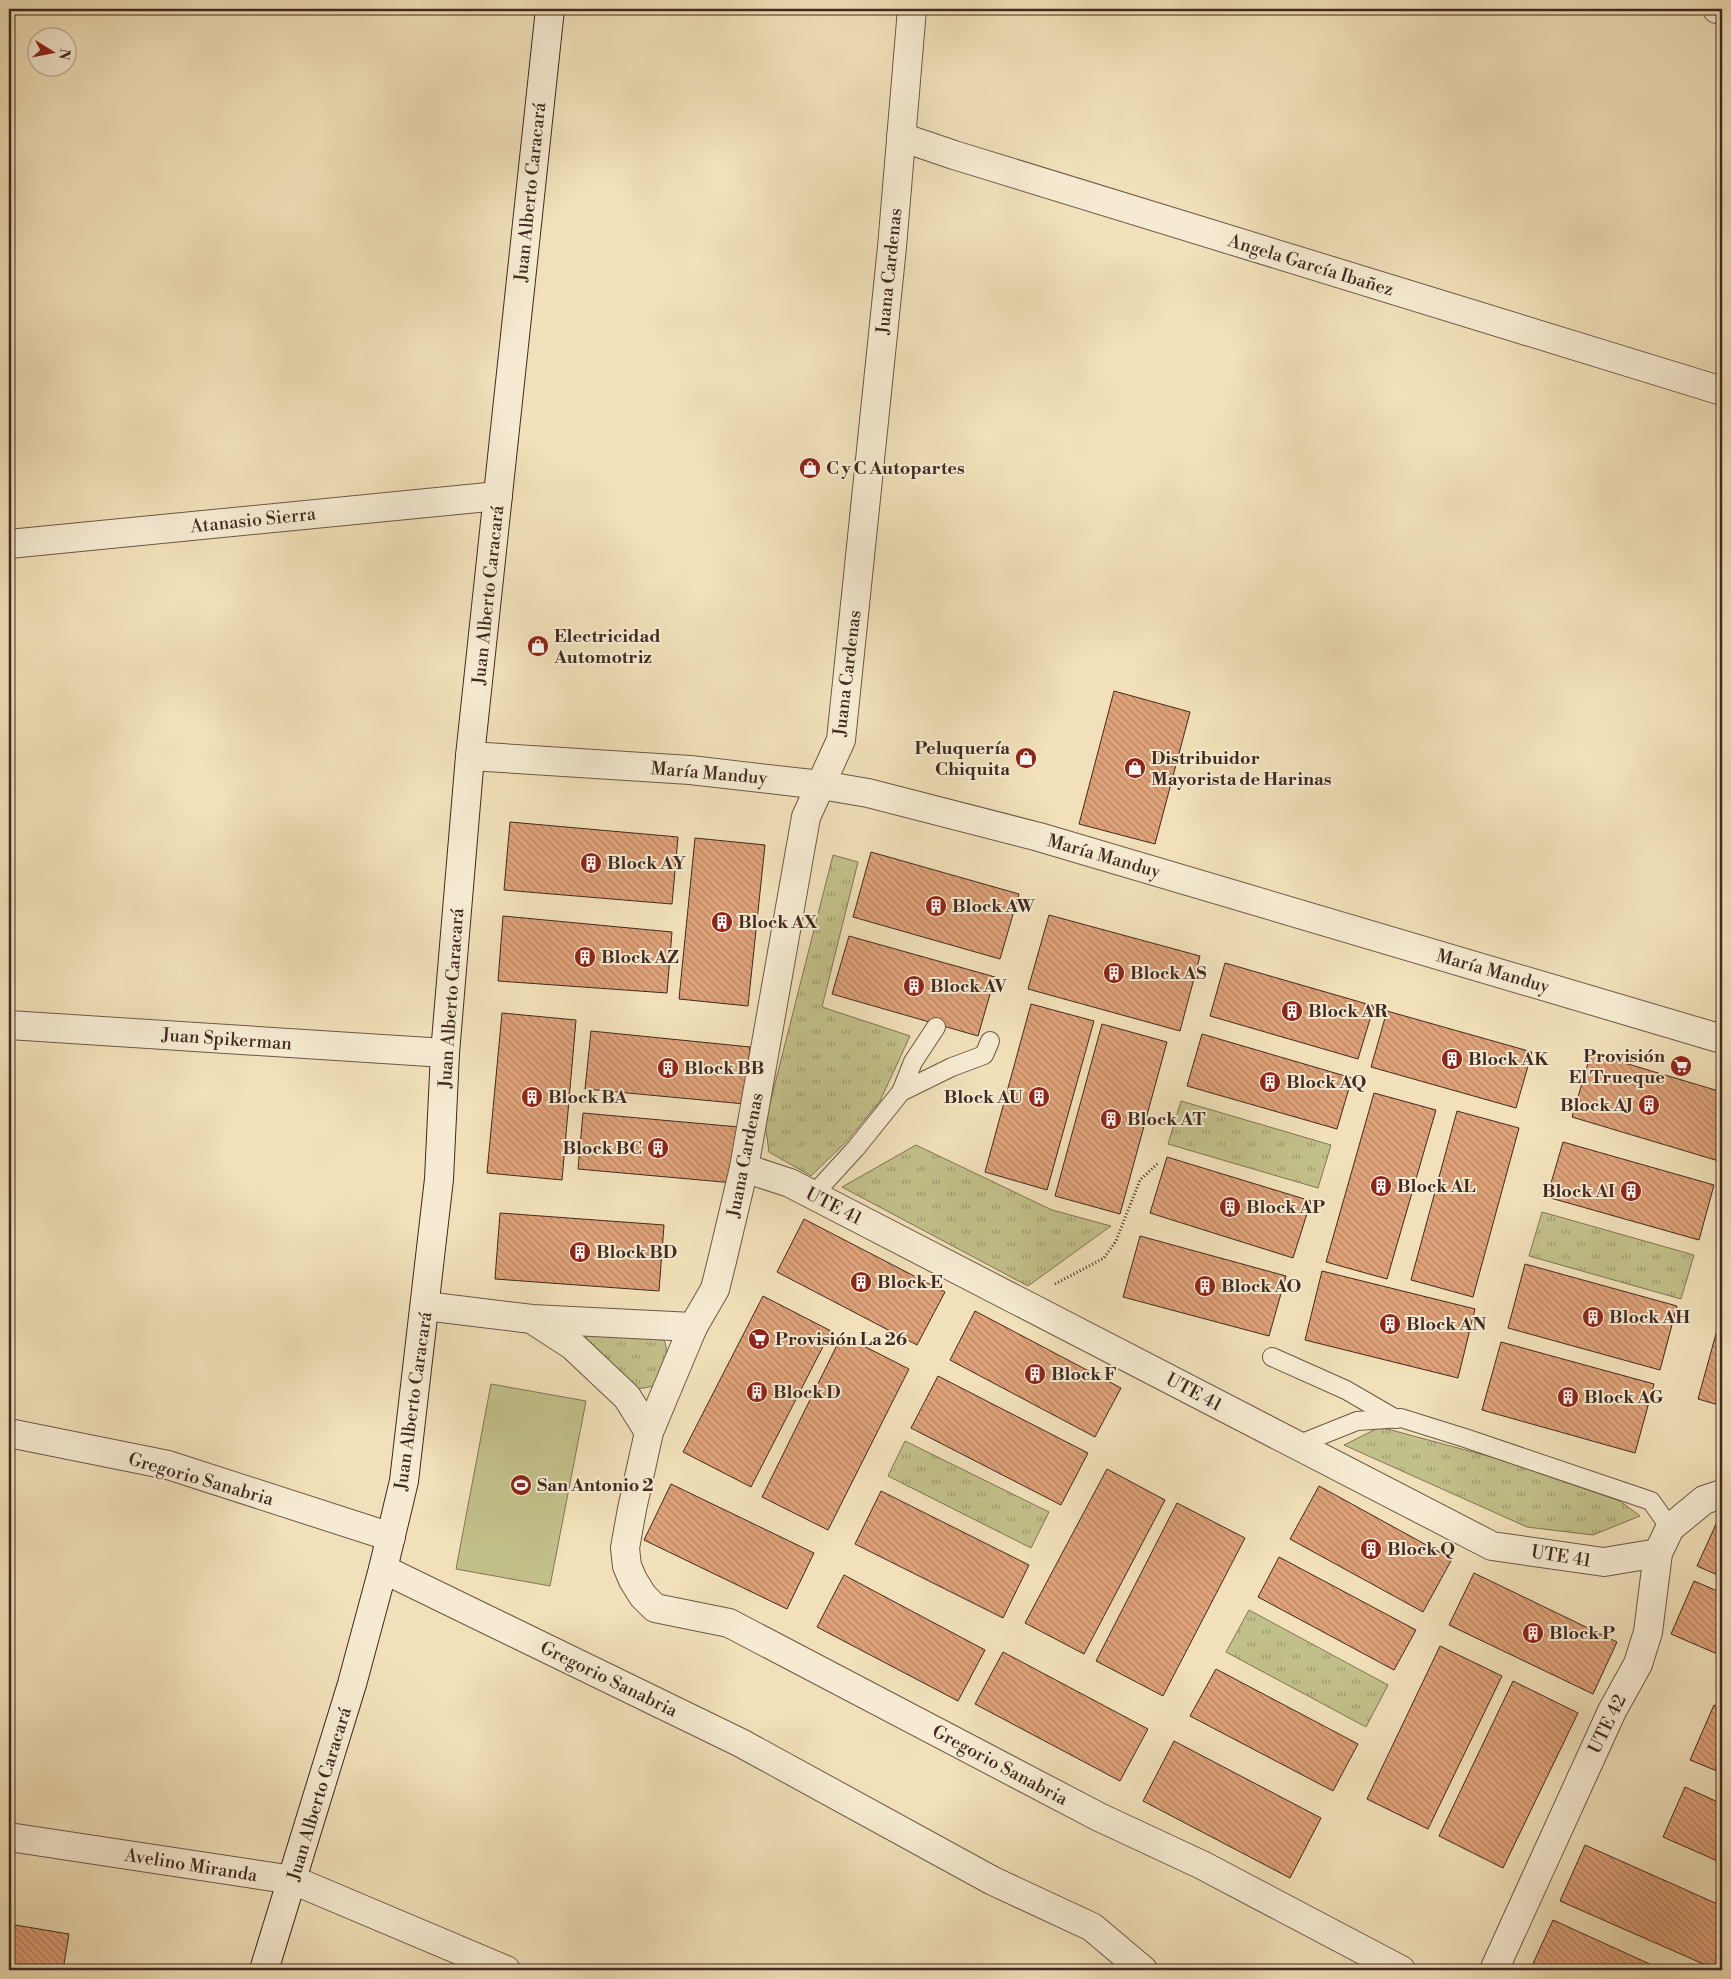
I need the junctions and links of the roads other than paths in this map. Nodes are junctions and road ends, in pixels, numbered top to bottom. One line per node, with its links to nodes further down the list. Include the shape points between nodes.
1 (550, 9): 7 (street, Juan Alberto Caracará)
2 (912, 9): 5 (street, Juana Cardenas)
3 (1717, 9): 4 (street)
4 (1722, 10)
5 (901, 136): 6 (street, Angela García Ibañez); 10 (street, Juana Cardenas, via 841,740)
6 (1722, 391)
7 (498, 496): 8 (street, Atanasio Sierra); 9 (street, Juan Alberto Caracará)
8 (9, 544)
9 (470, 756): 10 (street, María Manduy, via 690,770); 15 (street, Juan Alberto Caracará)
10 (821, 785): 13 (street, María Manduy, via 868,792 1039,837); 17 (street, Juana Cardenas, via 806,818)
11 (9, 1025): 15 (street, Juan Spikerman)
12 (936, 1027): 16 (lane, via 913,1062)
13 (1722, 1039)
14 (990, 1041): 16 (lane, via 984,1055)
15 (445, 1053): 19 (street, Juan Alberto Caracará, via 439,1178)
16 (901, 1092): 18 (lane)
17 (744, 1168): 18 (street, UTE 41, via 790,1183); 21 (street, Juana Cardenas, via 715,1289)
18 (813, 1195): 26 (street, UTE 41)
19 (426, 1306): 20 (street); 29 (street, Juan Alberto Caracará, via 404,1481)
20 (532, 1320): 21 (street); 24 (street, via 573,1346 627,1398)
21 (693, 1327): 24 (street, Juana Cardenas)
22 (1272, 1357): 23 (lane, via 1346,1390)
23 (1396, 1419): 26 (lane, via 1357,1421); 28 (lane, via 1466,1438 1651,1501)
24 (649, 1432): 30 (street, Juana Cardenas)
25 (9, 1433): 29 (street, Gregorio Sanabria, via 168,1465)
26 (1297, 1445): 31 (street, UTE 41, via 1492,1546 1604,1562)
27 (1722, 1494): 28 (street, UTE 42, via 1704,1500)
28 (1670, 1528): 31 (street, UTE 42)
29 (391, 1537): 32 (street, Juan Alberto Caracará)
30 (625, 1548): 38 (street, Gregorio Sanabria, via 633,1580 655,1608 729,1623 1099,1817 1202,1865)
31 (1658, 1553): 39 (street, UTE 42, via 1648,1632 1638,1664 1612,1711)
32 (383, 1569): 34 (street, Juan Alberto Caracará); 37 (street, Gregorio Sanabria, via 741,1743 993,1881 1092,1927)
33 (9, 1838): 34 (street, Avelino Miranda)
34 (293, 1880): 35 (street, Juan Alberto Caracará); 36 (street, Avelino Miranda)
35 (264, 1970)
36 (506, 1970)
37 (1144, 1970)
38 (1401, 1970)
39 (1494, 1970)

